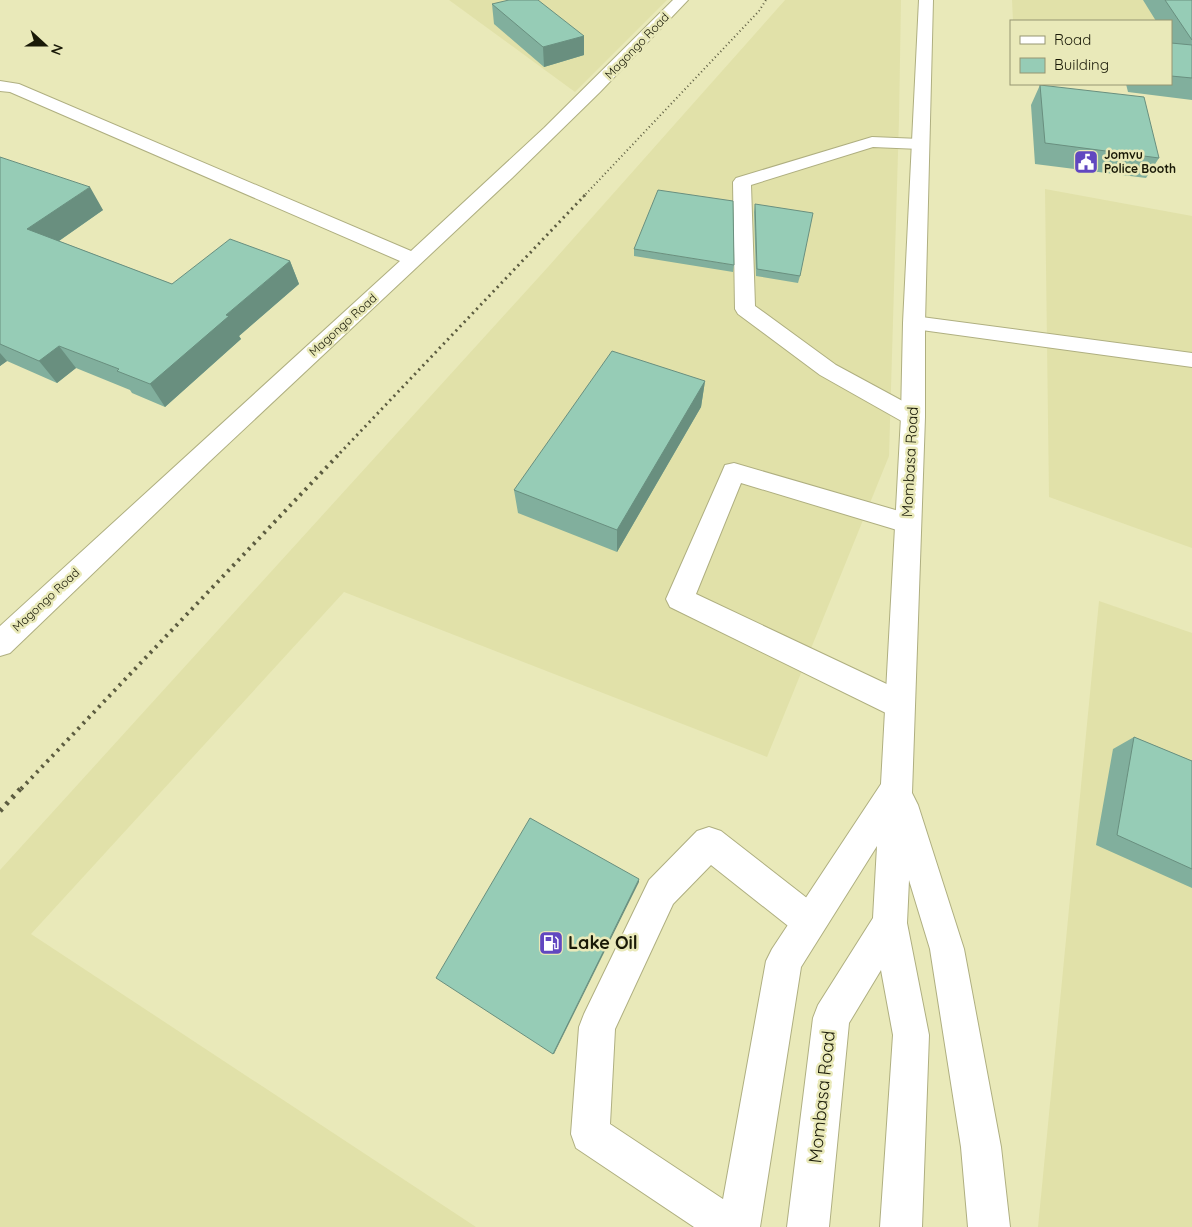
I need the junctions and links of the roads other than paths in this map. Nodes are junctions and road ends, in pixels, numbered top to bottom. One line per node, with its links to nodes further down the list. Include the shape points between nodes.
1 (681, 0): 5 (main road, Magongo Road, via 627,57)
2 (926, 0): 4 (main road, Mombasa Road)
3 (0, 86): 5 (main road, via 13,87)
4 (920, 144): 6 (main road, Mombasa Road); 8 (main road, via 872,142 742,182 745,309 828,370)
5 (414, 260): 10 (main road, Magongo Road)
6 (914, 323): 7 (main road); 8 (main road, Mombasa Road)
7 (1192, 360)
8 (913, 416): 9 (main road, Mombasa Road)
9 (907, 523): 11 (main road, Mombasa Road); 11 (main road, via 734,472 680,599)
10 (0, 644)
11 (900, 705): 12 (main road, Mombasa Road)
12 (897, 786): 13 (main road); 14 (main road, Mombasa Road); 19 (main road, via 947,949 981,1147)
13 (809, 921): 15 (main road, via 709,843 661,892 597,1027 590,1134); 16 (main road, via 784,961)
14 (890, 923): 17 (main road, Mombasa Road, via 831,1018); 18 (main road, Mombasa Road, via 912,1034)
15 (730, 1227)
16 (739, 1227)
17 (808, 1227)
18 (901, 1227)
19 (989, 1227)

